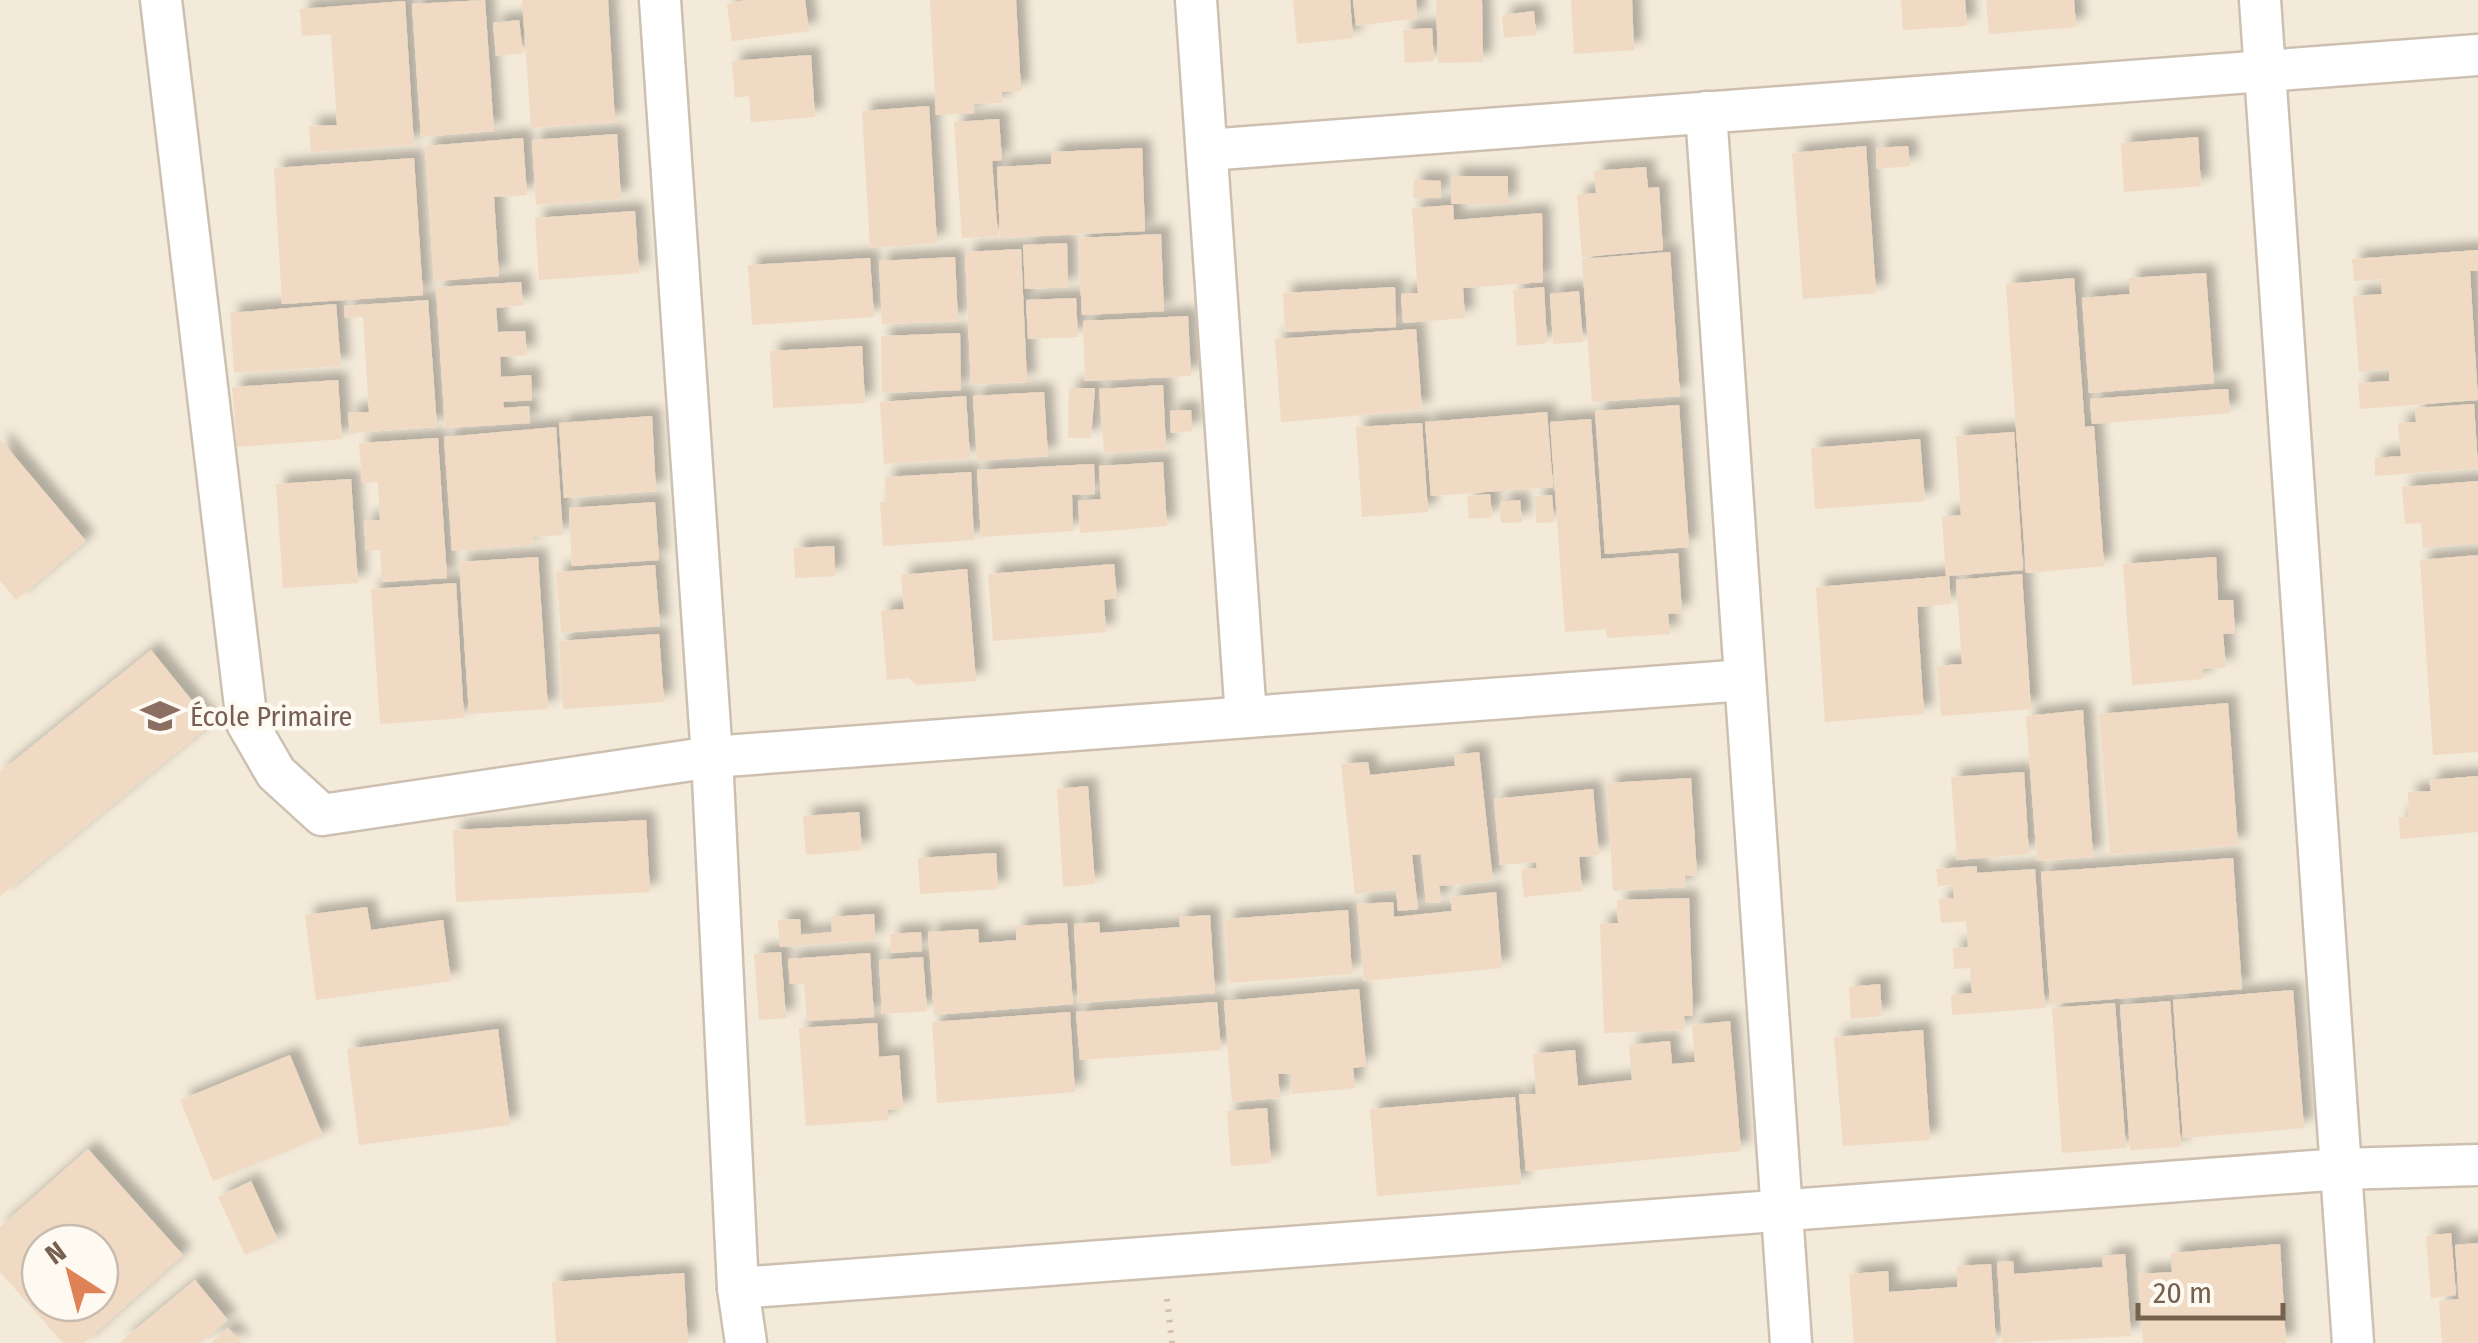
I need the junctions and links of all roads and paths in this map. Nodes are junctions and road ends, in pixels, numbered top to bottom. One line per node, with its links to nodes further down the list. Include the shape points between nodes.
1 (161, 0): 11 (street, via 248,723 276,773 322,815)
2 (660, 0): 11 (street)
3 (1196, 0): 8 (street)
4 (2260, 0): 6 (street)
5 (2478, 54): 6 (street)
6 (2265, 70): 7 (street); 13 (street)
7 (1706, 112): 8 (street); 9 (street)
8 (1206, 150): 10 (street)
9 (1745, 680): 10 (street); 14 (street)
10 (1246, 718): 11 (street)
11 (712, 757): 15 (street)
12 (2478, 1164): 13 (street)
13 (2341, 1169): 14 (street); 18 (street)
14 (1782, 1212): 15 (street); 17 (street)
15 (738, 1288): 16 (street)
16 (746, 1343)
17 (1792, 1343)
18 (2353, 1343)

